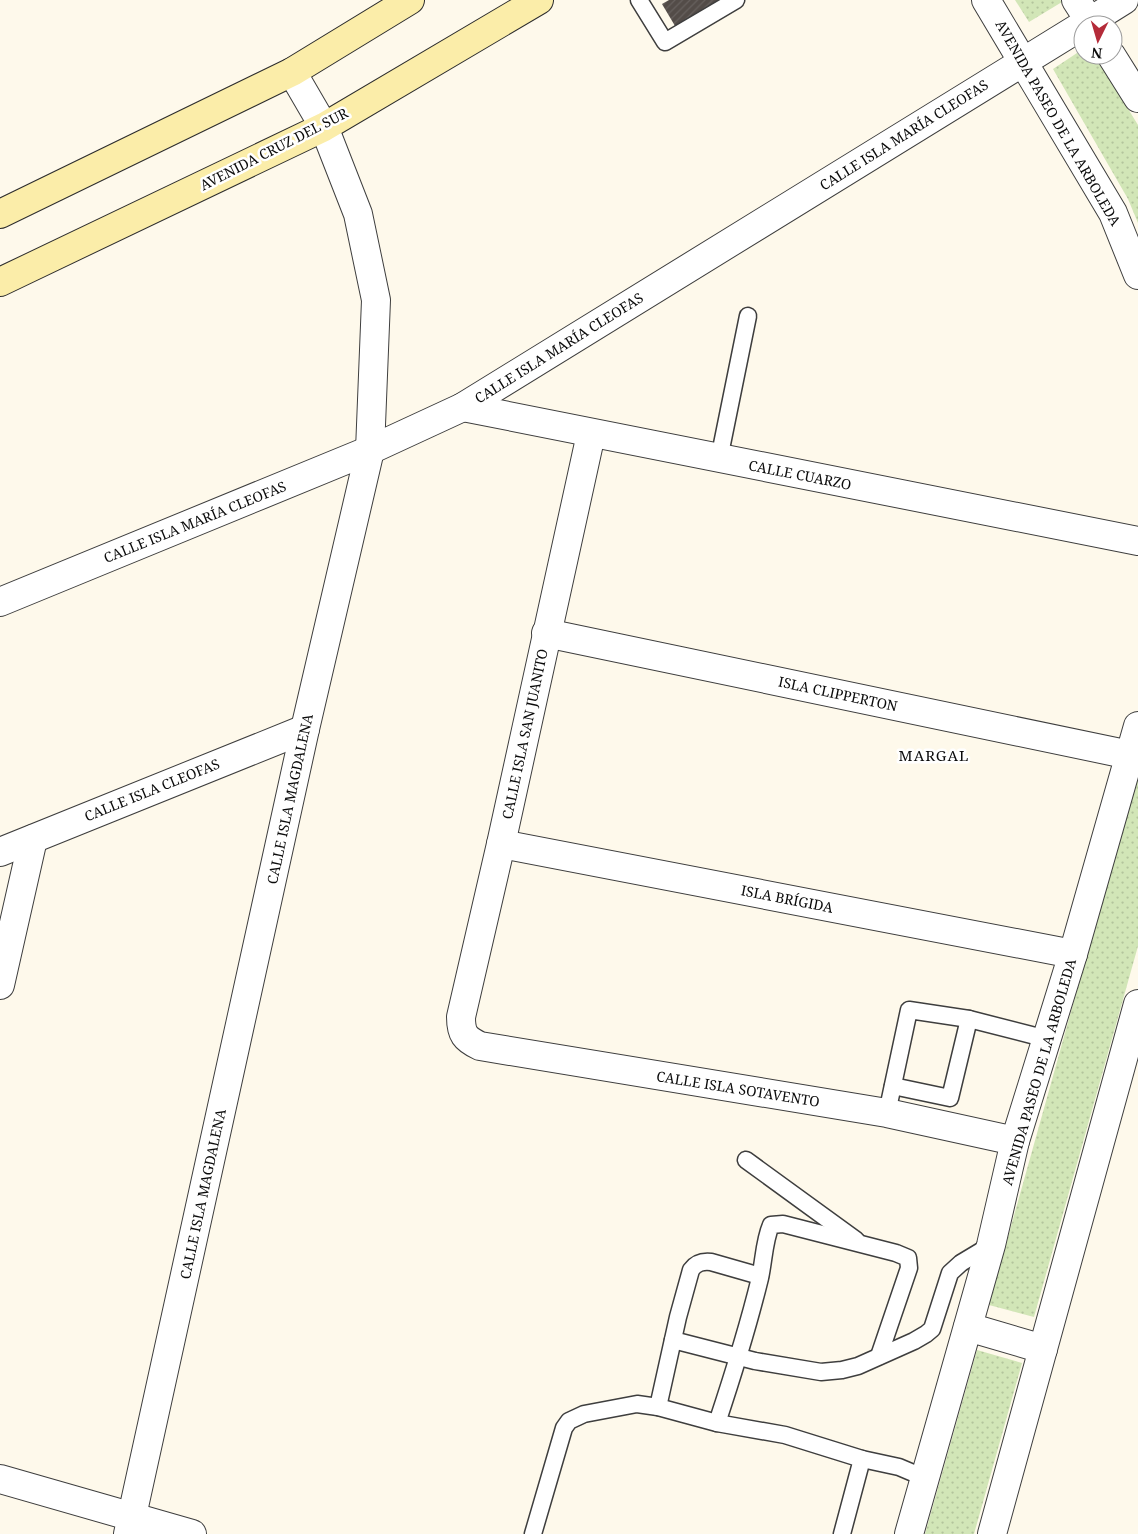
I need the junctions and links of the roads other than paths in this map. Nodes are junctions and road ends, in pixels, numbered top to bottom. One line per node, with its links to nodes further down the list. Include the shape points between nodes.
1 (410, 0): 11 (main road)
2 (539, 0): 13 (main road, AVENIDA CRUZ DEL SUR)
3 (639, 0): 4 (lane, via 665,42)
4 (736, 0)
5 (986, 0): 9 (street, AVENIDA PASEO DE LA ARBOLEDA)
6 (1124, 0): 7 (street, CALLE ISLA MARÍA CLEOFAS)
7 (1093, 15)
8 (1073, 27): 9 (street, CALLE ISLA MARÍA CLEOFAS)
9 (1024, 62): 15 (street, AVENIDA PASEO DE LA ARBOLEDA, via 1113,213); 18 (street, CALLE ISLA MARÍA CLEOFAS)
10 (1117, 65): 12 (street)
11 (292, 72): 13 (street, CALLE ISLA MAGDALENA); 14 (main road)
12 (1138, 98)
13 (324, 127): 16 (main road, AVENIDA CRUZ DEL SUR); 20 (street, CALLE ISLA MAGDALENA, via 358,214 376,300)
14 (0, 214)
15 (1138, 275)
16 (0, 282)
17 (748, 316): 21 (lane)
18 (463, 407): 19 (street, CALLE CUARZO); 20 (street, CALLE ISLA MARÍA CLEOFAS)
19 (591, 434): 21 (street, CALLE CUARZO); 24 (street, CALLE ISLA SAN JUANITO)
20 (370, 450): 23 (street, CALLE ISLA MARÍA CLEOFAS); 26 (street, CALLE ISLA MAGDALENA)
21 (719, 459): 22 (street, CALLE CUARZO)
22 (1138, 541)
23 (0, 602)
24 (546, 633): 27 (street, ISLA CLIPPERTON); 29 (street, CALLE ISLA SAN JUANITO)
25 (1138, 726): 27 (street, AVENIDA PASEO DE LA ARBOLEDA)
26 (305, 729): 28 (street, CALLE ISLA CLEOFAS); 54 (street, CALLE ISLA MAGDALENA)
27 (1130, 755): 31 (street, AVENIDA PASEO DE LA ARBOLEDA)
28 (33, 838): 30 (street, CALLE ISLA CLEOFAS); 32 (street)
29 (501, 844): 31 (street, ISLA BRÍGIDA); 35 (street, CALLE ISLA SAN JUANITO, via 461,1017)
30 (0, 852)
31 (1074, 954): 36 (street, AVENIDA PASEO DE LA ARBOLEDA)
32 (0, 985)
33 (1138, 1004): 46 (street)
34 (969, 1019): 36 (lane); 37 (lane, via 909,1010); 37 (lane, via 950,1098)
35 (464, 1034): 38 (street, CALLE ISLA SOTAVENTO, via 480,1046)
36 (1047, 1039): 39 (street, AVENIDA PASEO DE LA ARBOLEDA)
37 (893, 1086): 38 (lane)
38 (887, 1113): 39 (street, CALLE ISLA SOTAVENTO)
39 (1015, 1141): 41 (street, AVENIDA PASEO DE LA ARBOLEDA)
40 (746, 1160): 42 (lane)
41 (991, 1245): 44 (street, AVENIDA PASEO DE LA ARBOLEDA); 48 (lane, via 950,1273 932,1328 926,1334)
42 (864, 1246): 43 (lane, via 783,1224 771,1225); 48 (lane, via 902,1255 908,1258 909,1263)
43 (760, 1276): 45 (lane, via 711,1262 704,1261 694,1266); 47 (lane)
44 (968, 1327): 46 (street); 52 (street, AVENIDA PASEO DE LA ARBOLEDA)
45 (673, 1340): 47 (lane); 49 (lane)
46 (1043, 1349): 59 (street)
47 (738, 1356): 48 (lane, via 821,1372 850,1368); 50 (lane)
48 (879, 1356)
49 (658, 1407): 50 (lane); 56 (lane, via 637,1404 584,1414 569,1421 560,1437)
50 (717, 1423): 51 (lane, via 785,1435)
51 (862, 1459): 52 (lane, via 899,1467); 57 (lane)
52 (925, 1478): 58 (street, AVENIDA PASEO DE LA ARBOLEDA)
53 (0, 1480): 54 (street)
54 (130, 1525): 55 (street)
55 (192, 1534)
56 (533, 1534)
57 (842, 1534)
58 (909, 1534)
59 (992, 1534)

